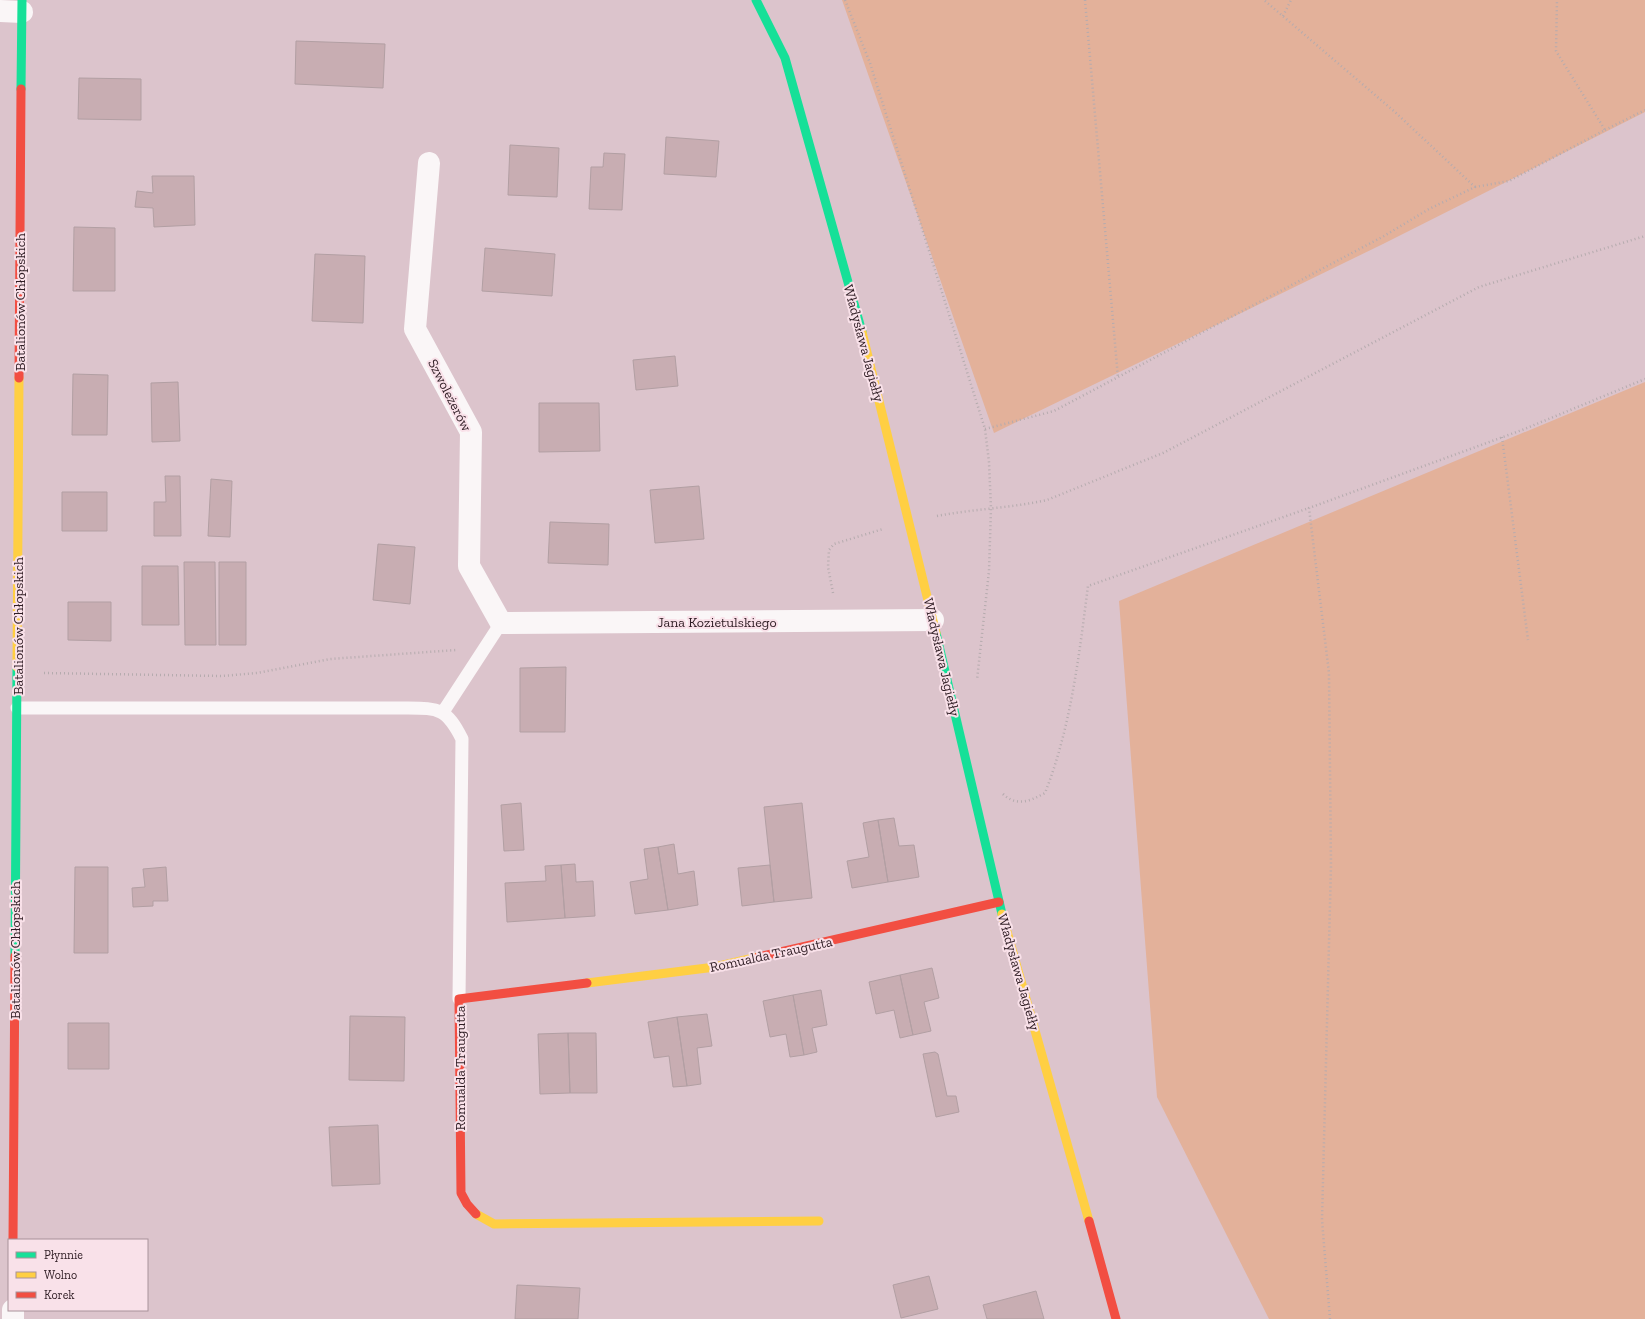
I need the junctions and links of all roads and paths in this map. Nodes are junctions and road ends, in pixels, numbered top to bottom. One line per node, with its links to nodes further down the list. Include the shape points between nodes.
1 (756, 0): 21 (street, Władysława Jagiełły, via 785,58 854,300)
2 (846, 0): 17 (path, via 870,63)
3 (1086, 0): 15 (path)
4 (1264, 0): 9 (path)
5 (1291, 0): 9 (path)
6 (1557, 0): 11 (path, via 1556,51)
7 (22, 6): 8 (street, Batalionów Chłopskich); 26 (street, Batalionów Chłopskich)
8 (0, 11)
9 (1283, 16): 13 (path, via 1395,112)
10 (1645, 110): 11 (path)
11 (1605, 130): 13 (path, via 1509,181)
12 (429, 163): 23 (street, Szwoleżerów, via 415,329 471,432 468,566)
13 (1475, 187): 15 (path, via 1429,209 1384,236)
14 (1645, 236): 19 (path, via 1479,288 1163,453 1047,500)
15 (1118, 378): 17 (path, via 1054,411)
16 (1645, 379): 18 (path)
17 (985, 429): 19 (path)
18 (1502, 437): 20 (path); 24 (path)
19 (990, 508): 21 (path); 25 (path, via 989,570)
20 (1308, 508): 28 (path, via 1088,586 1076,682 1054,769 1045,793 1025,803 1007,798); 34 (path, via 1329,673 1331,865 1322,1220)
21 (910, 522): 22 (street, Władysława Jagiełły)
22 (933, 620): 23 (street, Jana Kozietulskiego); 29 (street, Władysława Jagiełły)
23 (501, 623): 27 (lane)
24 (1528, 640)
25 (978, 685)
26 (17, 708): 27 (lane, via 433,708); 32 (street, Batalionów Chłopskich)
27 (443, 712): 30 (lane, via 455,725 462,739)
28 (1000, 791)
29 (999, 902): 30 (street, Romualda Traugutta, via 715,967); 33 (street, Władysława Jagiełły)
30 (459, 999): 31 (street, Romualda Traugutta, via 460,1193 466,1206 478,1218 494,1224)
31 (819, 1221)
32 (13, 1239)
33 (1116, 1319)
34 (1330, 1319)

